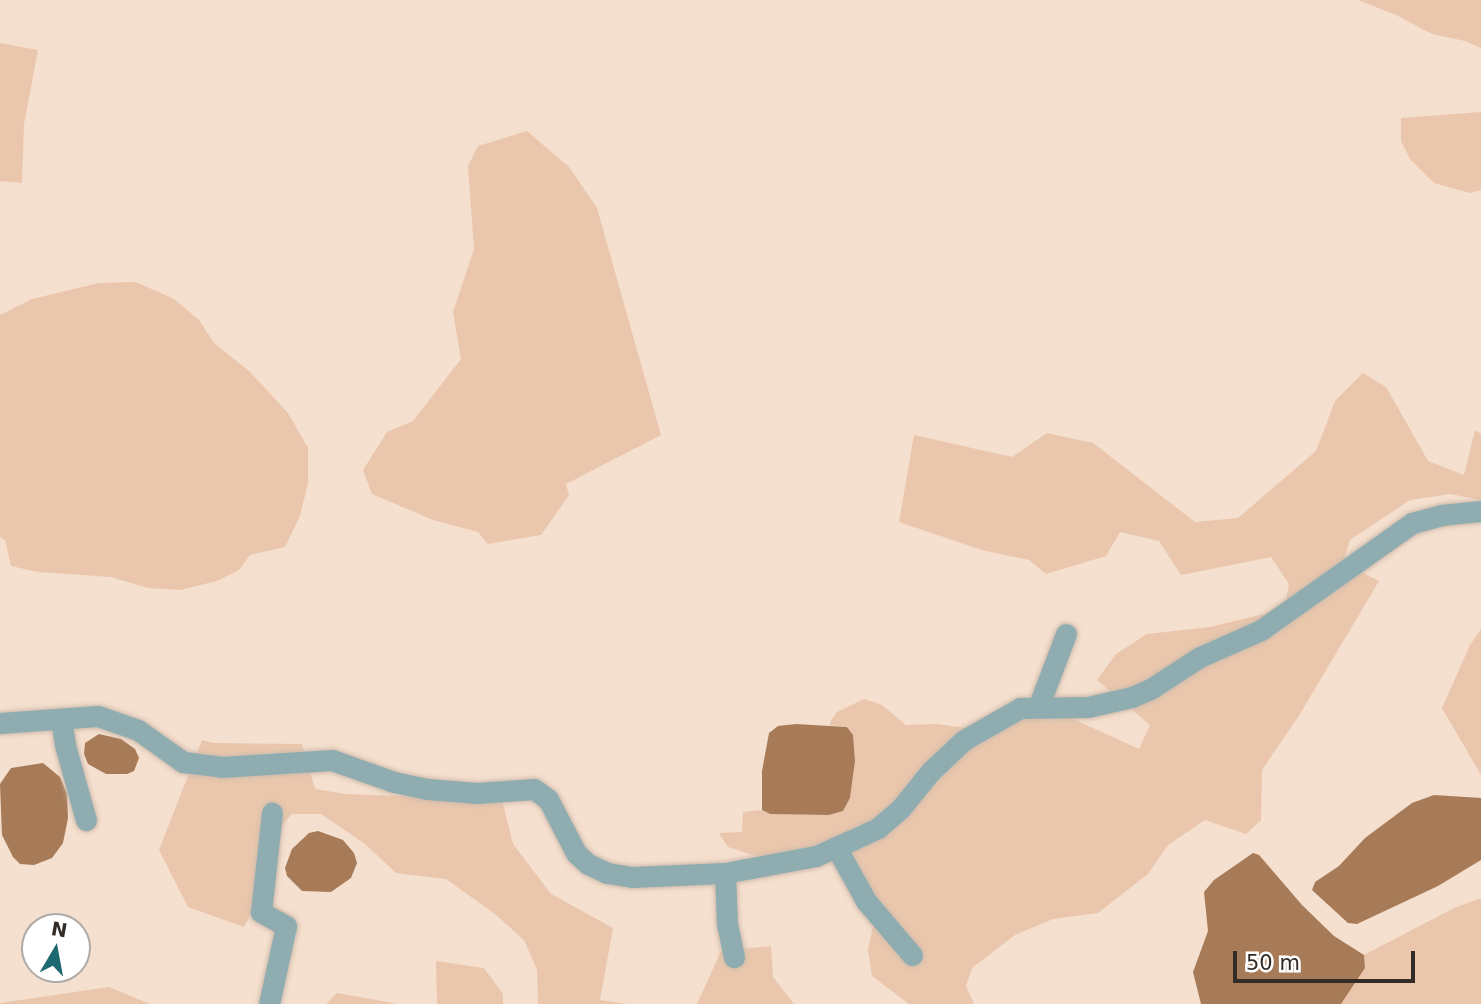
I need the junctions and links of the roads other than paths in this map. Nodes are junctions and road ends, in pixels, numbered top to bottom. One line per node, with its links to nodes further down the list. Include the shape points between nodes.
1 (1481, 511): 3 (street, via 1412,523 1261,630 1200,657 1132,697 1088,706)
2 (1066, 635): 3 (street)
3 (1039, 705): 8 (street, via 1020,708 964,740 878,828)
4 (61, 719): 5 (street); 7 (street); 9 (street, via 98,716 124,722 183,762 221,767 332,760 427,789 477,793 534,789 548,799 576,853 607,873 632,877)
5 (0, 723)
6 (272, 813): 12 (street, via 261,912 286,926)
7 (86, 820)
8 (836, 847): 9 (street, via 796,861); 10 (street, via 866,901)
9 (725, 873): 11 (street)
10 (912, 955)
11 (734, 957)
12 (269, 1004)

